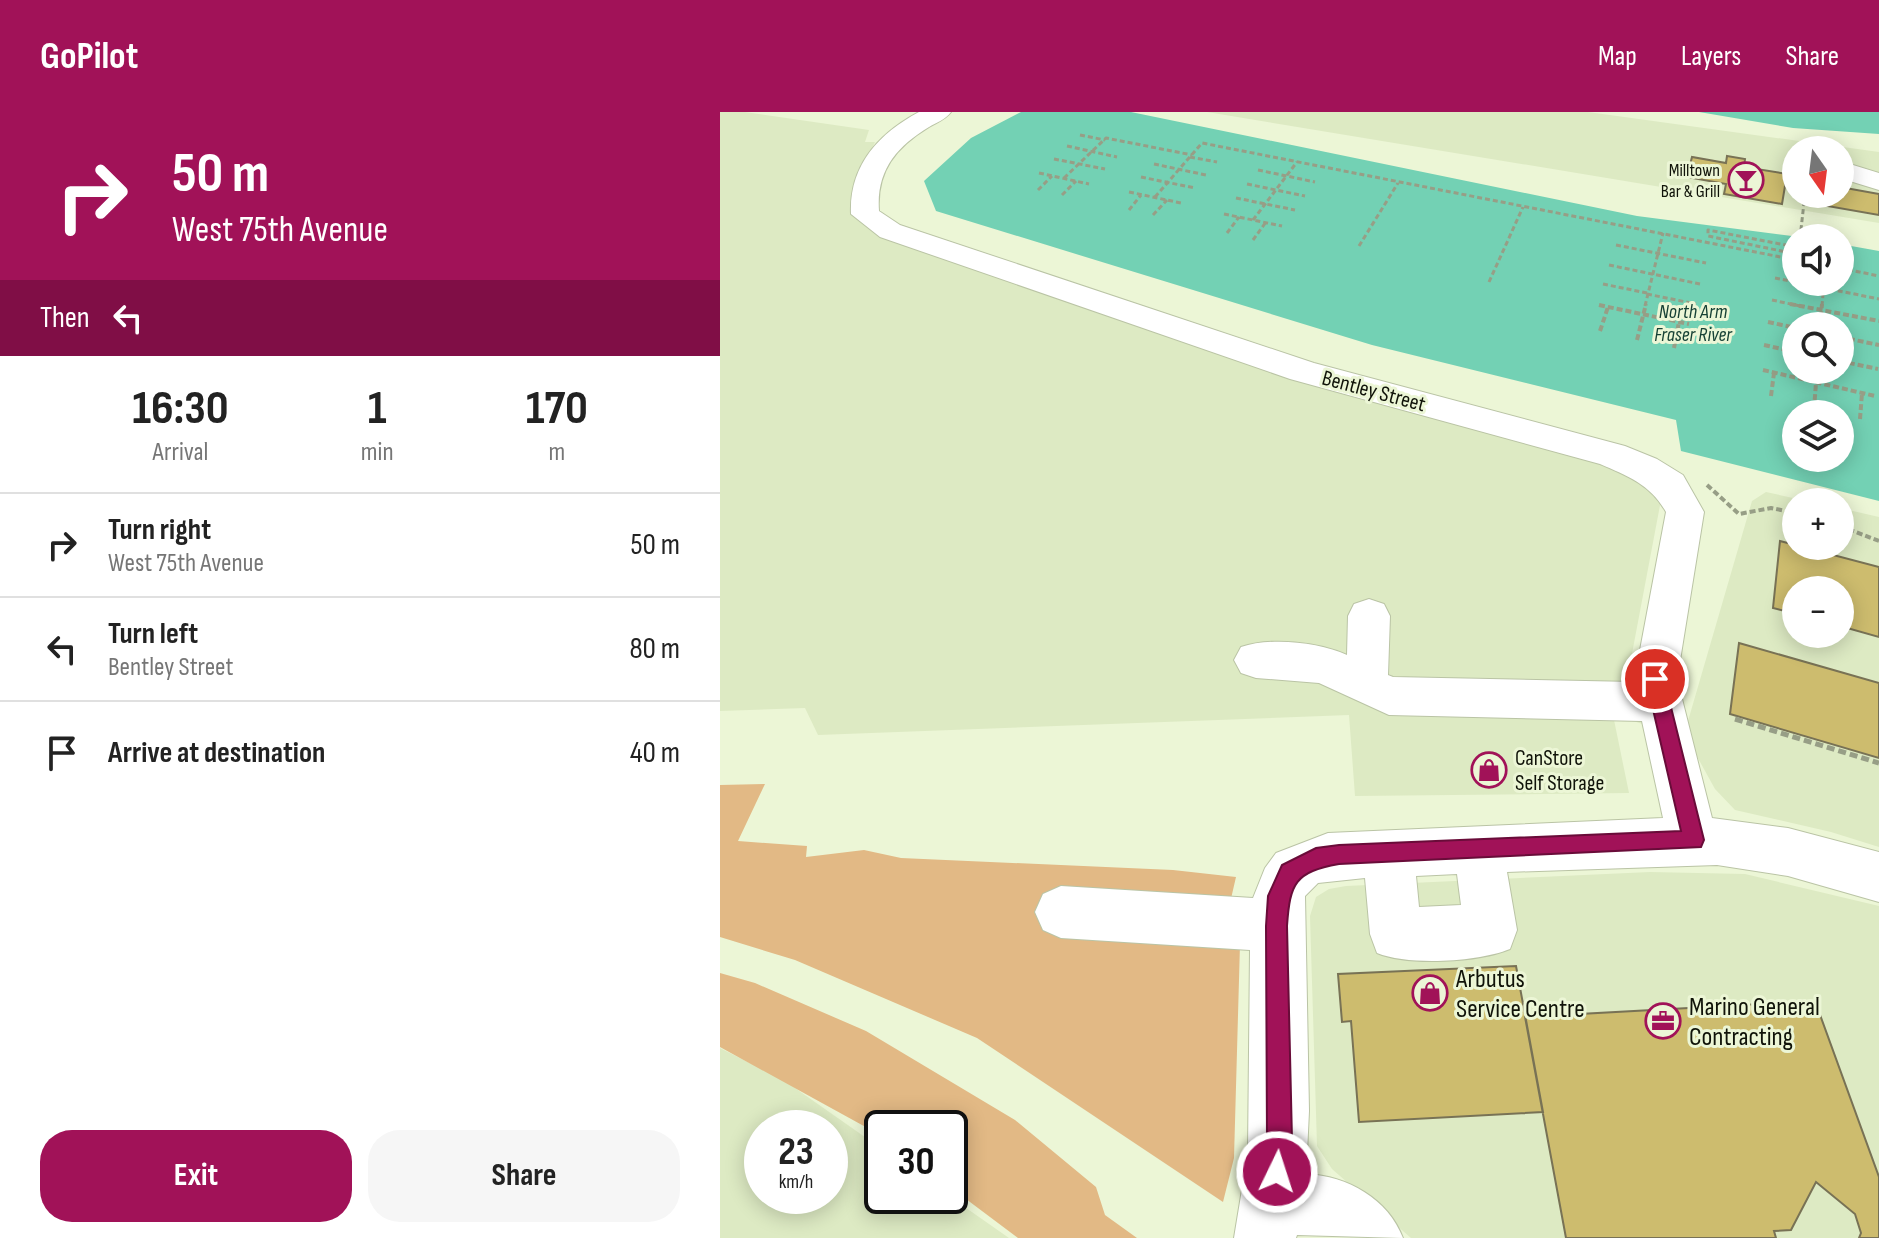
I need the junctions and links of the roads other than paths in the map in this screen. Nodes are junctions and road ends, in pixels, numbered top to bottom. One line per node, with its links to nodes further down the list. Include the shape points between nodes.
1 (916, 117): 7 (street, Bentley Street, via 872,163 861,191 865,214 890,231 1335,385 1612,455 1670,485 1685,512 1668,530)
2 (1854, 174): 3 (street)
3 (1879, 182)
4 (1369, 616): 6 (street)
5 (1256, 660): 6 (street, via 1325,665)
6 (1364, 684): 7 (street, via 1389,696)
7 (1645, 686): 8 (street, Bentley Street)
8 (1693, 840): 9 (street); 11 (street, via 1806,854)
9 (1478, 848): 10 (street); 10 (street, via 1491,930 1396,934)
10 (1388, 852): 13 (street, via 1339,855 1298,865 1283,881)
11 (1879, 877)
12 (1061, 912): 13 (street)
13 (1277, 926): 14 (street, via 1280,1140)
14 (1269, 1220): 15 (street, via 1330,1206)
15 (1372, 1238)

